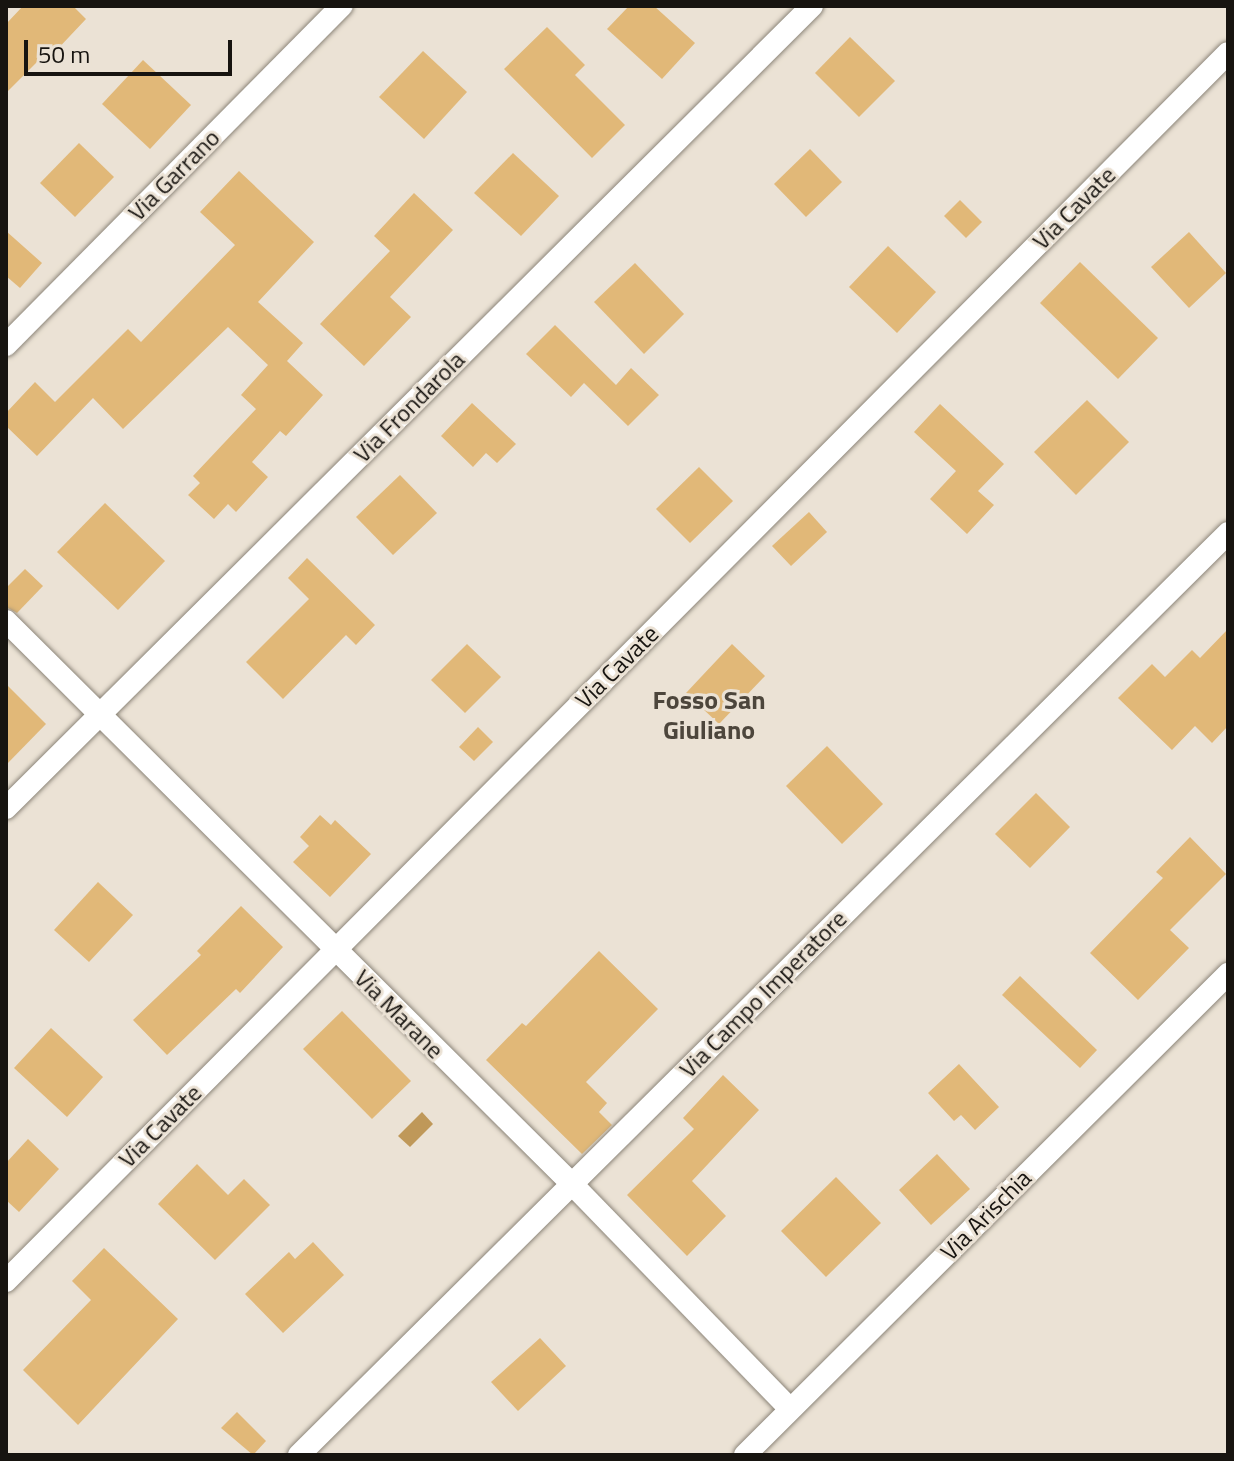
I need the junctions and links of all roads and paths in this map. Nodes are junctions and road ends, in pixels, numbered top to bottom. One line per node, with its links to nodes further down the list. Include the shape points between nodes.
1 (342, 6): 4 (street, Via Garrano)
2 (812, 6): 7 (street, Via Frondarola)
3 (1228, 53): 9 (street, Via Cavate)
4 (6, 345)
5 (1228, 533): 11 (street, Via Campo Imperatore)
6 (6, 621): 7 (street, Via Marane)
7 (100, 713): 8 (street, Via Frondarola); 9 (street, Via Marane)
8 (6, 808)
9 (334, 950): 11 (street, Via Marane); 12 (street, Via Cavate)
10 (1228, 974): 13 (street, Via Arischia)
11 (572, 1184): 13 (street, Via Marane); 14 (street, Via Campo Imperatore)
12 (6, 1281)
13 (790, 1409): 15 (street, Via Arischia)
14 (299, 1455)
15 (745, 1455)

